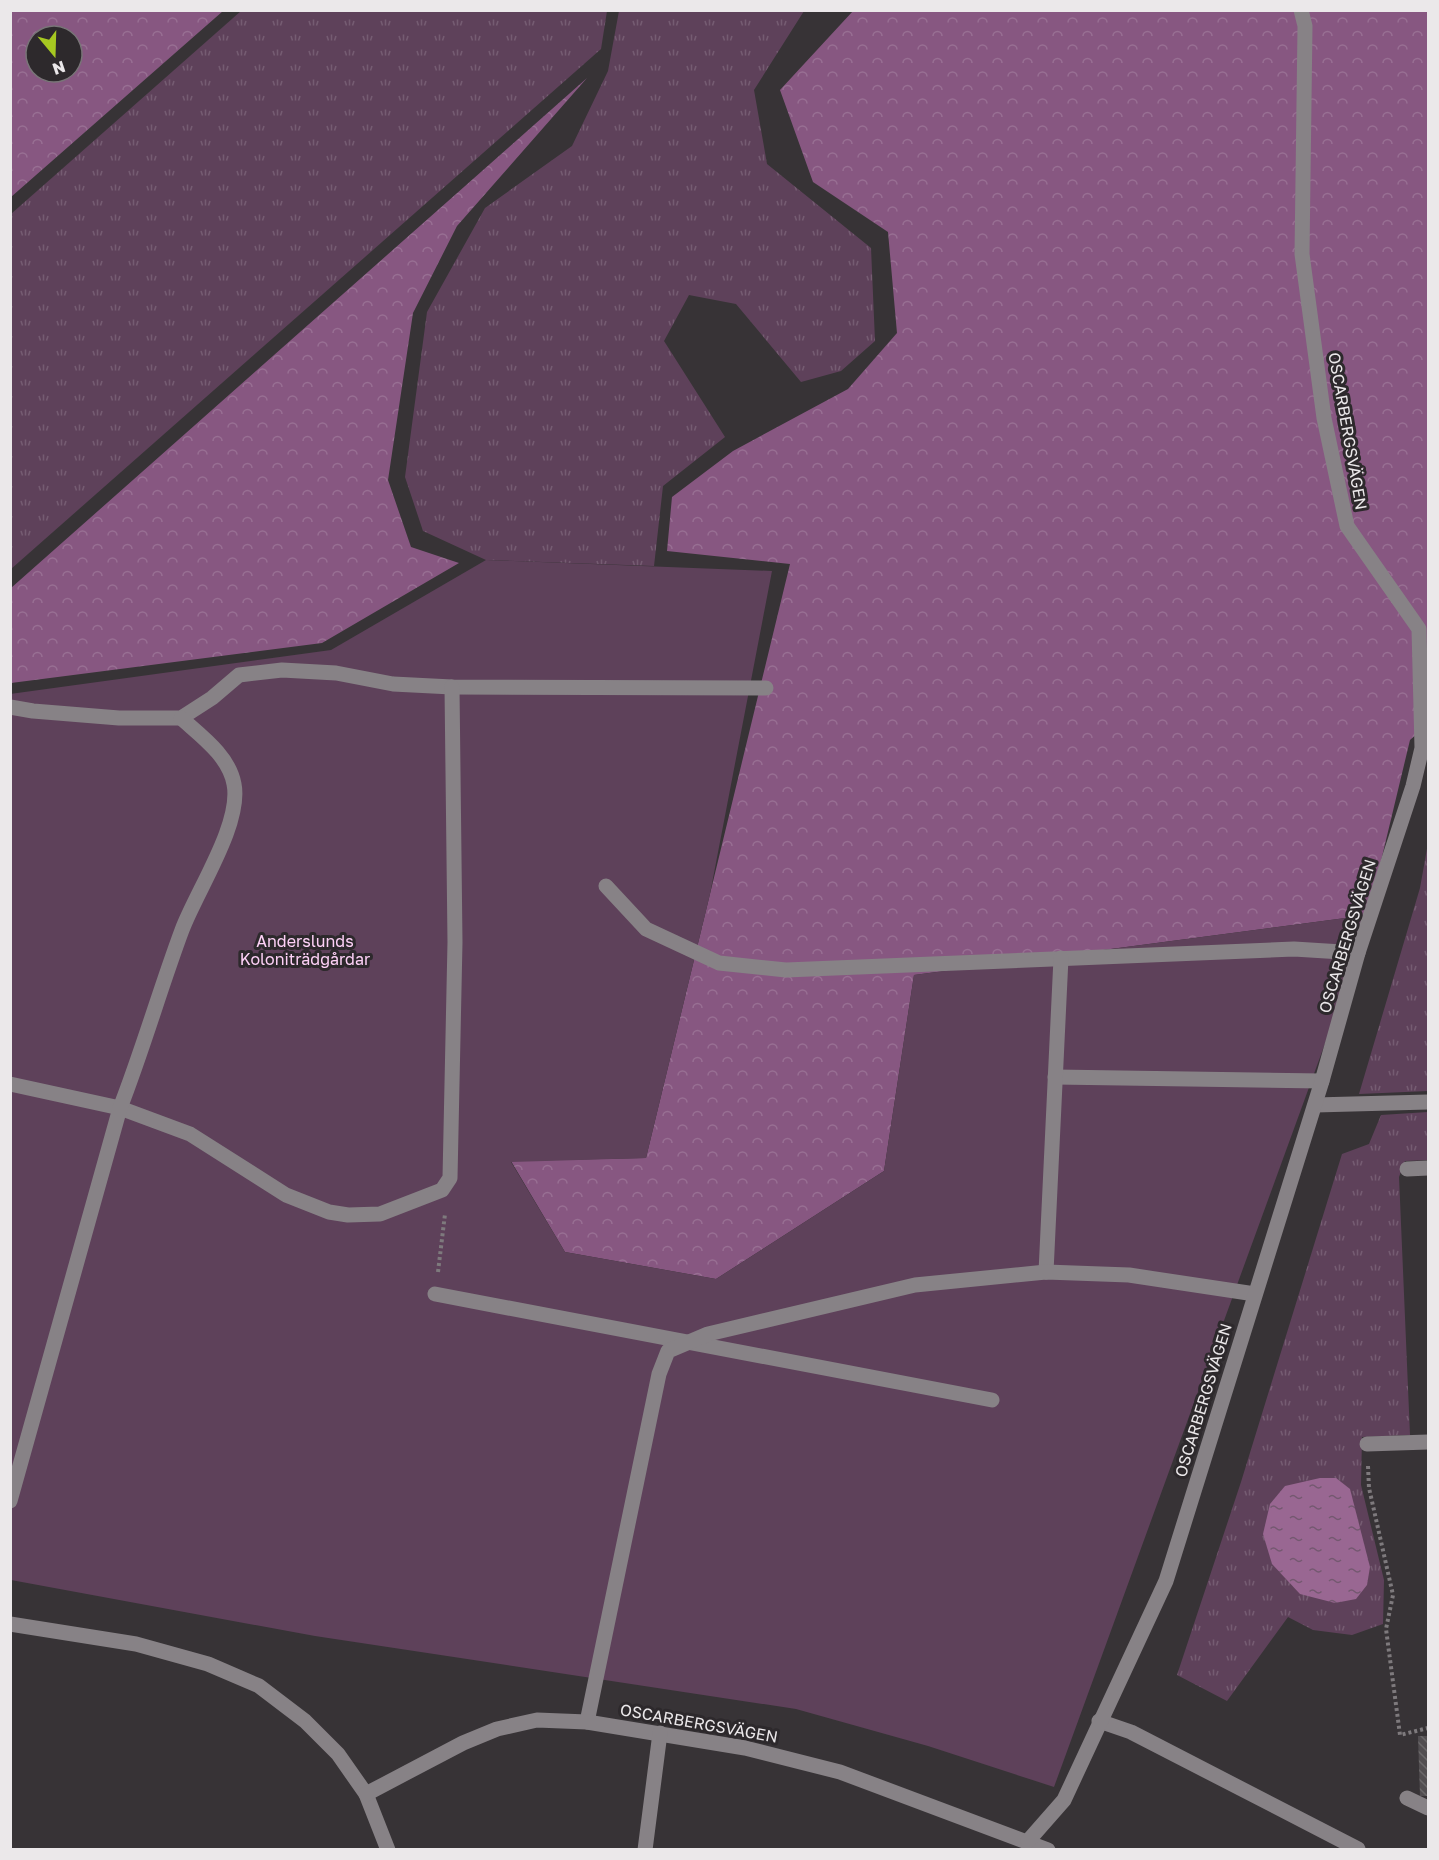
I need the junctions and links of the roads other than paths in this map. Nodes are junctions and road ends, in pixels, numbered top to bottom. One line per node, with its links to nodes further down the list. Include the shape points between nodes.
1 (1301, 10): 7 (street, OSCARBERGSVÄGEN, via 1305,26 1302,254 1323,418 1347,526 1419,629 1422,748)
2 (452, 687): 3 (street); 5 (street, via 393,684 282,669 239,675); 14 (street, via 455,942 450,1178 442,1190 380,1214 329,1212 286,1195 190,1134)
3 (766, 687)
4 (10, 707): 5 (street, via 119,718)
5 (181, 718): 14 (street, via 221,754 234,784 234,805 226,835 182,927)
6 (606, 886): 8 (street, via 646,929 718,963 786,970)
7 (1358, 953): 8 (street, via 1294,949); 10 (street, OSCARBERGSVÄGEN)
8 (1061, 958): 9 (street)
9 (1055, 1077): 10 (street); 17 (street)
10 (1322, 1081): 13 (street, OSCARBERGSVÄGEN)
11 (10, 1084): 14 (street)
12 (1428, 1102): 13 (street)
13 (1314, 1106): 19 (street, OSCARBERGSVÄGEN)
14 (120, 1108): 24 (street)
15 (1407, 1168): 16 (street)
16 (1428, 1168)
17 (1046, 1272): 19 (street, via 1129,1275); 20 (street, via 915,1285)
18 (435, 1294): 20 (street)
19 (1255, 1294): 26 (street, OSCARBERGSVÄGEN, via 1166,1581)
20 (688, 1342): 21 (street); 27 (street, via 668,1351 659,1374)
21 (992, 1400)
22 (1428, 1442): 23 (street)
23 (1367, 1444)
24 (10, 1501)
25 (10, 1624): 29 (street, via 135,1644 208,1664 259,1686 305,1721 338,1754)
26 (1099, 1721): 32 (street, OSCARBERGSVÄGEN, via 1064,1800); 33 (street, via 1131,1732)
27 (587, 1722): 28 (street, OSCARBERGSVÄGEN); 29 (street, OSCARBERGSVÄGEN, via 537,1720 497,1729)
28 (660, 1733): 32 (street, OSCARBERGSVÄGEN, via 746,1748 840,1772); 35 (street)
29 (366, 1794): 34 (street)
30 (1407, 1798): 31 (street)
31 (1428, 1808)
32 (1028, 1841): 36 (street, OSCARBERGSVÄGEN)
33 (1358, 1849)
34 (388, 1850)
35 (645, 1850)
36 (1048, 1850)

